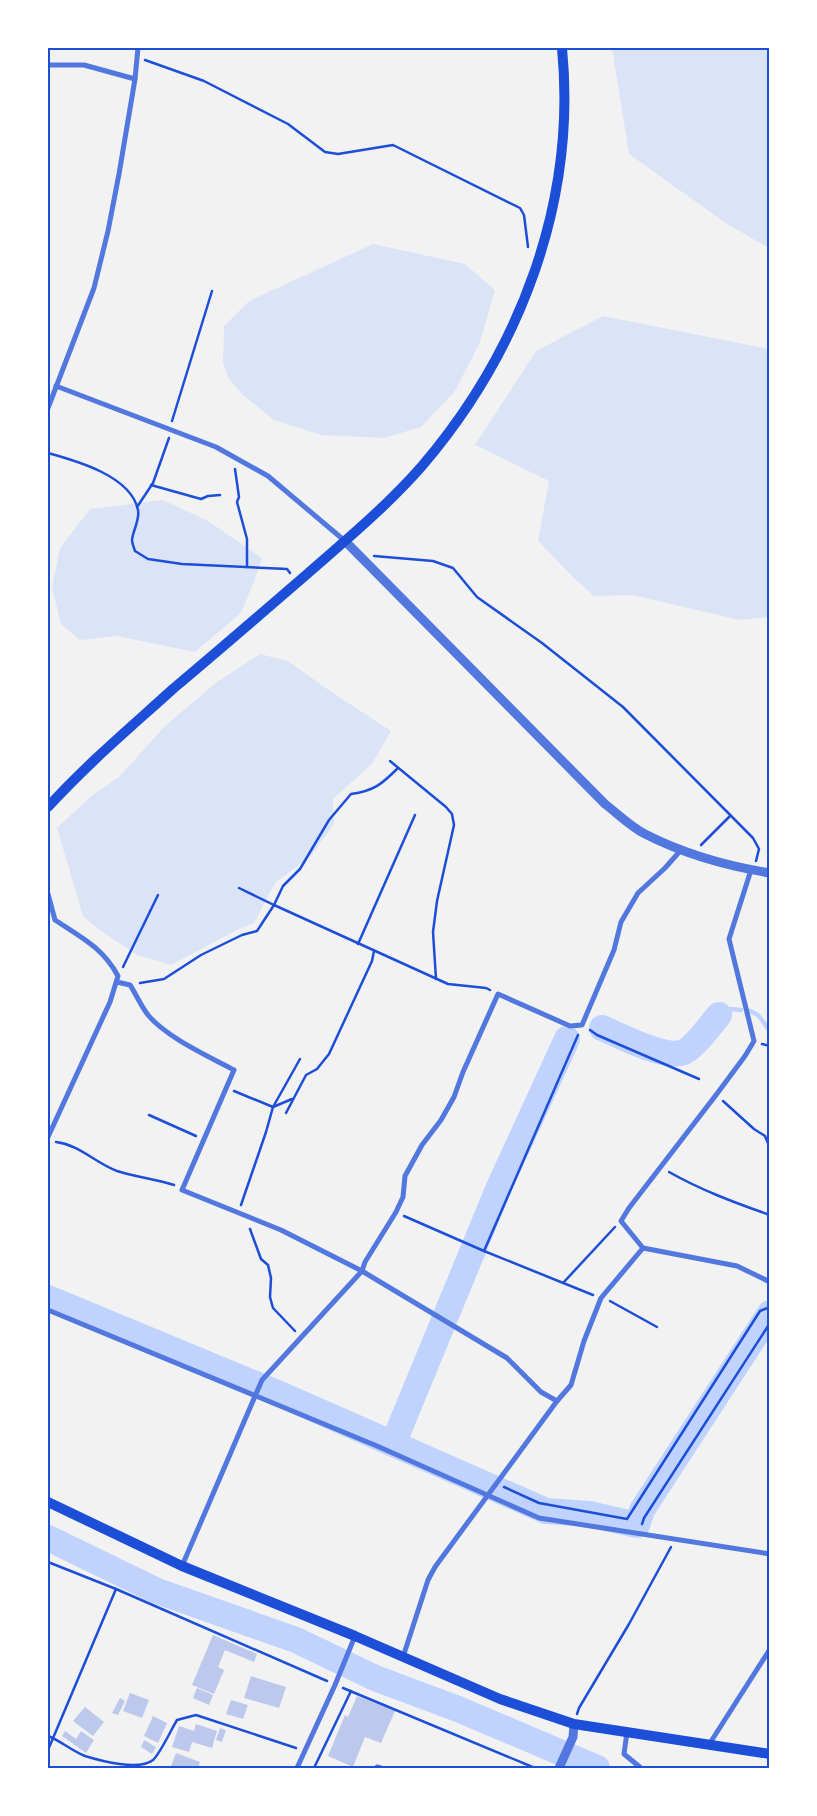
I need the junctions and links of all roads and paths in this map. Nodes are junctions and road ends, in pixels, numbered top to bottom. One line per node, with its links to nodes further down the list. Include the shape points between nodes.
1 (138, 48): 3 (street)
2 (562, 48): 16 (main road, via 565,106 559,177 543,248 518,316 486,377 447,435 409,480)
3 (137, 57): 5 (street); 6 (path, via 204,80 288,124 324,152 338,154 393,145 520,208 524,215)
4 (48, 65): 5 (street, via 84,65)
5 (135, 79): 8 (street, via 110,221 94,288)
6 (528, 248)
7 (212, 291): 10 (path)
8 (56, 386): 9 (street); 10 (street)
9 (48, 408)
10 (170, 430): 12 (street); 13 (path)
11 (48, 453): 15 (path, via 111,477 135,497)
12 (230, 455): 16 (street, via 268,476); 18 (path, via 237,476 237,502 247,539)
13 (151, 485): 14 (path, via 201,499); 15 (path)
14 (220, 495)
15 (137, 507): 18 (path, via 139,512 132,541 135,551 148,559)
16 (344, 541): 17 (street); 19 (main road)
17 (367, 563): 24 (path, via 373,556 399,557 433,561 453,568 477,597 623,707); 25 (street, via 605,804 644,834)
18 (247, 567): 19 (path, via 287,569)
19 (298, 582): 22 (main road, via 95,758)
20 (390, 761): 21 (path)
21 (398, 768): 32 (path, via 367,792 350,794 329,820 300,869 283,886); 36 (path, via 446,807 452,814 454,825 436,901 433,932)
22 (48, 807)
23 (415, 815): 33 (path)
24 (730, 816): 26 (path, via 701,844); 27 (path, via 754,838 759,849)
25 (682, 850): 26 (street); 39 (street, via 638,893 621,922 614,950)
26 (698, 856): 27 (street)
27 (753, 870): 28 (street); 43 (street, via 730,939 754,1041)
28 (770, 873)
29 (239, 888): 32 (path)
30 (48, 894): 35 (street, via 55,920 95,945 112,964)
31 (158, 894): 35 (path)
32 (274, 905): 33 (path); 37 (path, via 257,932 242,935 201,955 164,979)
33 (358, 944): 34 (path)
34 (374, 951): 36 (path); 44 (path, via 329,1054 317,1069 306,1075)
35 (118, 979): 37 (street); 48 (street)
36 (436, 979): 38 (path, via 448,984 486,988)
37 (130, 984): 42 (street, via 155,1023 234,1070)
38 (498, 994): 39 (street, via 570,1026); 54 (street, via 454,1097 405,1176 403,1197)
39 (582, 1025): 41 (path, via 597,1035); 60 (path)
40 (300, 1060): 45 (path)
41 (699, 1079)
42 (226, 1087): 45 (path); 49 (street)
43 (716, 1095): 51 (path, via 765,1136); 52 (street)
44 (294, 1098): 45 (path); 46 (path)
45 (272, 1107): 55 (path)
46 (286, 1113)
47 (150, 1115): 49 (path)
48 (48, 1137)
49 (203, 1139): 53 (street)
50 (53, 1142): 53 (path, via 75,1147 116,1171)
51 (770, 1148)
52 (662, 1167): 56 (path, via 695,1187); 58 (street)
53 (182, 1188): 55 (street)
54 (396, 1212): 60 (path); 61 (street)
55 (238, 1213): 57 (street)
56 (770, 1213)
57 (246, 1217): 61 (street, via 281,1230); 69 (path, via 261,1259 268,1265 272,1278 270,1297 273,1308)
58 (622, 1221): 59 (street); 63 (path)
59 (642, 1248): 62 (street, via 737,1266); 64 (street)
60 (484, 1251): 63 (path)
61 (362, 1271): 69 (street); 71 (street, via 507,1358 541,1392)
62 (770, 1282)
63 (563, 1283): 64 (path)
64 (601, 1298): 68 (path); 71 (street, via 571,1386)
65 (770, 1306): 72 (path, via 760,1311 627,1519 539,1503)
66 (48, 1310): 70 (street)
67 (770, 1323): 75 (path, via 644,1518)
68 (656, 1327)
69 (301, 1337): 70 (street, via 262,1380)
70 (257, 1394): 73 (street); 79 (street)
71 (557, 1400): 72 (street)
72 (496, 1484): 73 (street)
73 (487, 1496): 75 (street, via 539,1518); 83 (street, via 428,1580)
74 (48, 1502): 79 (main road)
75 (639, 1533): 76 (street)
76 (676, 1539): 77 (street); 86 (path, via 579,1708)
77 (770, 1554)
78 (48, 1562): 80 (path)
79 (182, 1566): 81 (main road)
80 (116, 1589): 84 (path); 89 (path)
81 (353, 1640): 83 (main road); 84 (street)
82 (770, 1649): 90 (street)
83 (403, 1657): 86 (main road, via 500,1700)
84 (336, 1682): 85 (path); 92 (street)
85 (351, 1692): 95 (path); 96 (path)
86 (574, 1724): 87 (main road); 97 (street, via 573,1737)
87 (627, 1732): 90 (main road); 98 (street, via 624,1754)
88 (48, 1736): 89 (path)
89 (53, 1738): 91 (path); 92 (path, via 85,1756 135,1765 154,1759 177,1720 196,1715)
90 (710, 1744): 93 (main road)
91 (48, 1750)
92 (305, 1751): 94 (street)
93 (770, 1754)
94 (297, 1768)
95 (314, 1768)
96 (535, 1768)
97 (559, 1768)
98 (641, 1768)

